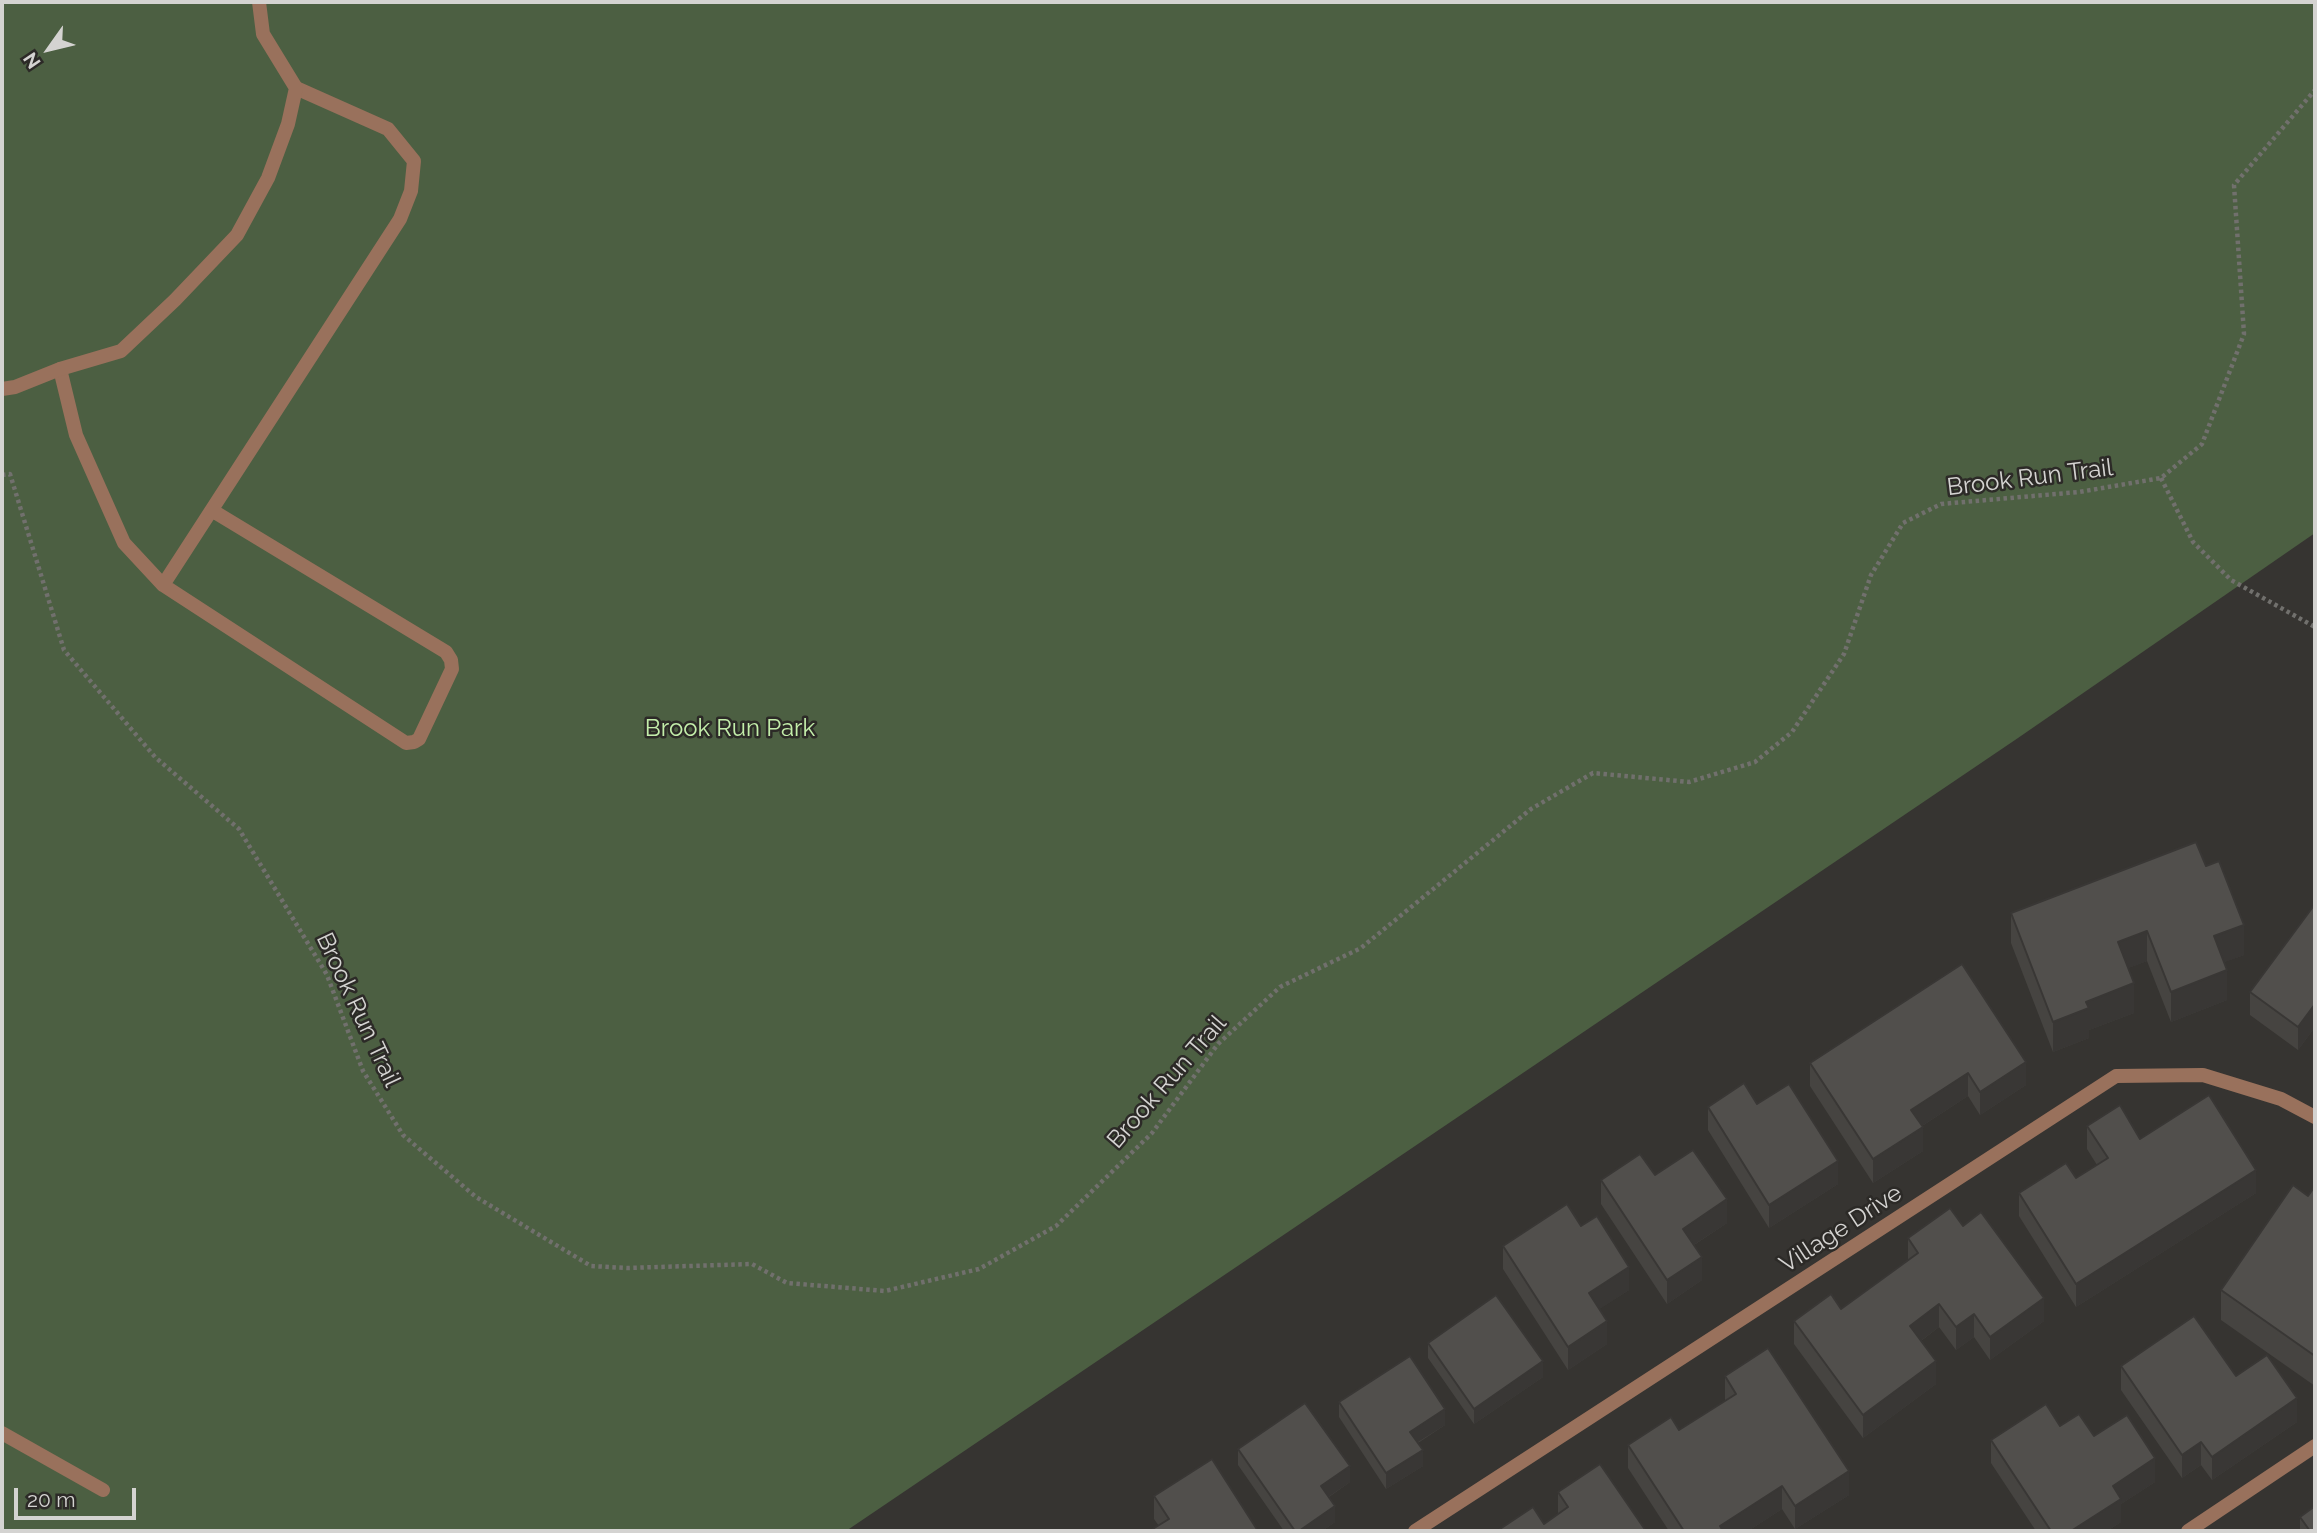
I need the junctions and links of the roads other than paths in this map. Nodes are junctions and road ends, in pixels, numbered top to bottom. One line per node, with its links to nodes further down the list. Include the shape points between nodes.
1 (259, 2): 2 (street, via 263,34)
2 (296, 88): 3 (street, via 268,178 237,235 121,351); 5 (street, via 388,129 414,160 411,191 400,219)
3 (60, 369): 4 (street); 6 (street, via 76,435 124,543)
4 (2, 389)
5 (213, 511): 6 (street); 6 (street, via 446,652 452,669 419,739 406,743)
6 (163, 585)
7 (2315, 1117): 11 (street, Village Drive, via 2281,1098 2203,1075 2116,1076)
8 (2, 1433): 10 (street)
9 (2315, 1446): 12 (street)
10 (103, 1490)
11 (1415, 1531)
12 (2188, 1531)

